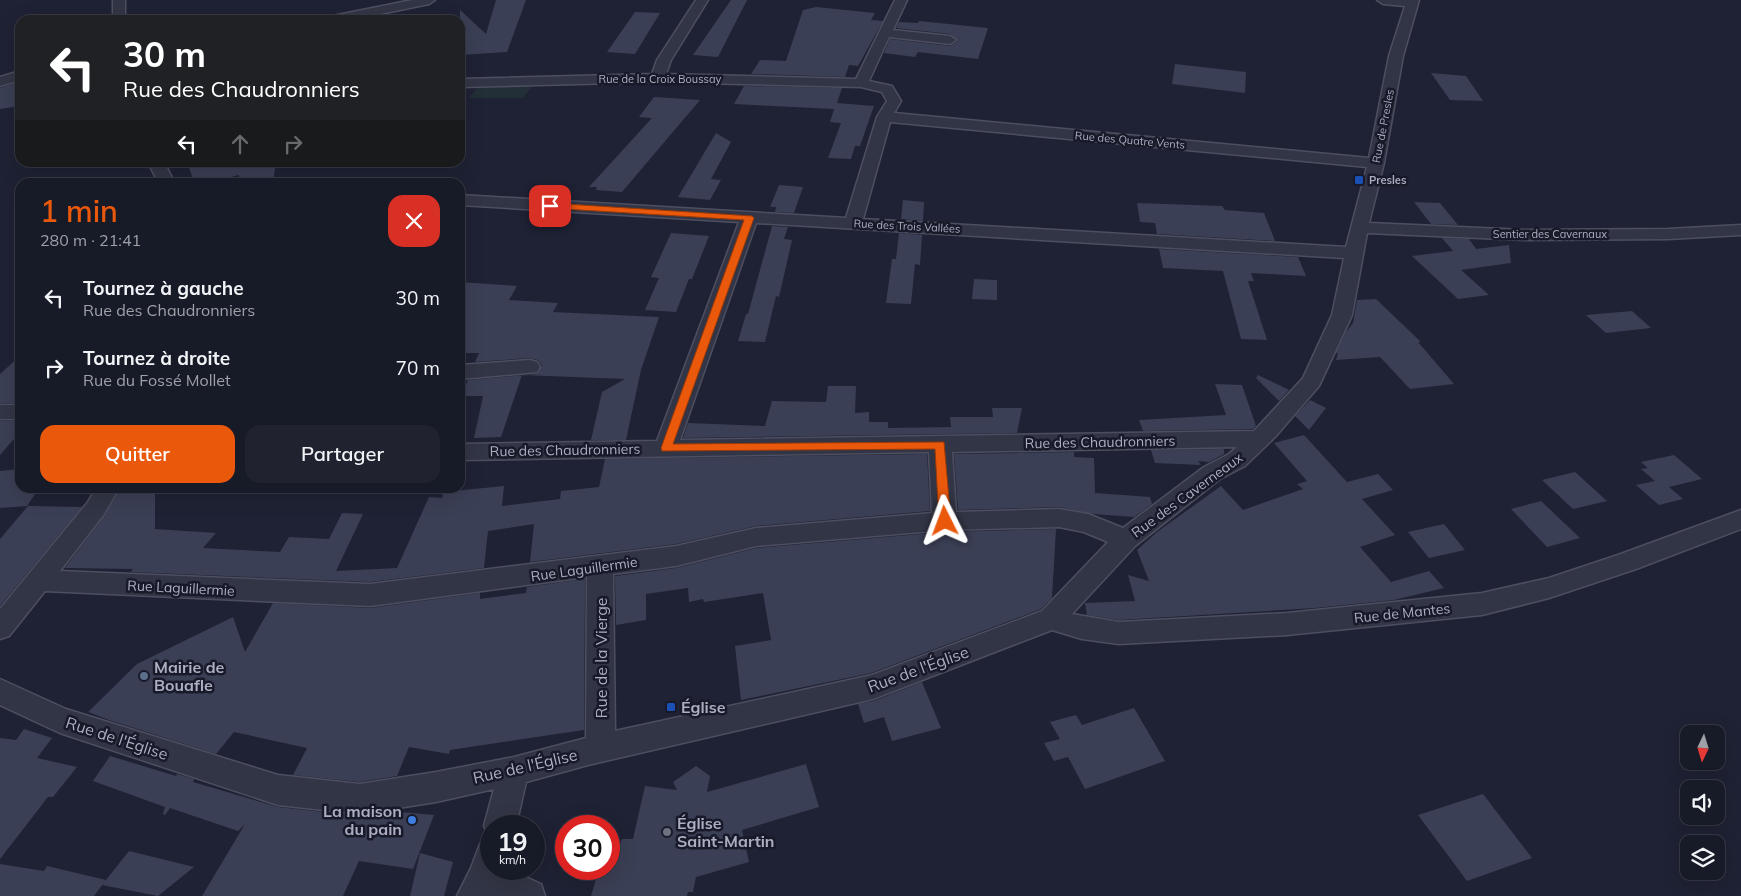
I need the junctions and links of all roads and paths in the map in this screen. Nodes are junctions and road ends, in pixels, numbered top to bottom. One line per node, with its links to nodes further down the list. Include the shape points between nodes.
1 (119, 0): 7 (street)
2 (429, 0): 8 (street)
3 (702, 0): 12 (street, via 664,60)
4 (901, 0): 9 (street)
5 (1383, 0): 6 (street)
6 (1412, 2): 17 (street, Rue de Presles, via 1396,56)
7 (119, 15)
8 (357, 15)
9 (884, 33): 10 (street); 15 (street)
10 (950, 40)
11 (15, 77): 13 (street)
12 (658, 78): 14 (street, Rue de la Croix Boussay); 15 (street, Rue de la Croix Boussay)
13 (0, 82)
14 (465, 83)
15 (861, 83): 16 (street, Rue de la Croix Boussay, via 887,89 894,101)
16 (884, 118): 17 (street, Rue des Quatre Vents); 20 (street)
17 (1376, 163): 21 (street, Rue de Presles)
18 (465, 200): 19 (street, Rue des Trois Vallées)
19 (749, 218): 20 (street, Rue des Trois Vallées); 30 (street)
20 (853, 223): 23 (street, Rue des Trois Vallées)
21 (1360, 227): 22 (street, Sentier des Cavernaux, via 1525,235); 23 (street, Rue de Presles)
22 (1741, 230)
23 (1354, 253): 28 (street, Rue des Caverneaux, via 1342,315 1312,381)
24 (530, 367): 25 (street)
25 (465, 372)
26 (0, 412): 27 (street)
27 (15, 412)
28 (1260, 439): 29 (street, Rue des Chaudronniers); 35 (street, Rue des Caverneaux, via 1237,460 1212,473)
29 (940, 445): 30 (street, Rue des Chaudronniers); 34 (street)
30 (666, 448): 31 (street, Rue des Chaudronniers)
31 (465, 452)
32 (104, 493): 37 (street, via 96,508)
33 (1741, 519): 38 (street, Rue de Mantes, via 1550,588 1482,604 1288,624 1119,633 1082,628)
34 (945, 521): 35 (street, Rue Laguillermie, via 1058,518 1088,523); 36 (street, Rue Laguillermie, via 756,537 676,556)
35 (1126, 539): 38 (street, Rue des Caverneaux)
36 (600, 567): 37 (street, Rue Laguillermie, via 370,596); 41 (street, Rue de la Vierge)
37 (38, 580): 39 (street)
38 (1051, 619): 41 (street, Rue de l'Église, via 873,687)
39 (0, 628)
40 (0, 691): 42 (street, Rue de l'Église, via 60,720 278,790 360,799)
41 (601, 748): 42 (street, Rue de l'Église)
42 (514, 771): 43 (street)
43 (503, 815)
44 (492, 880): 45 (street)
45 (529, 896)

